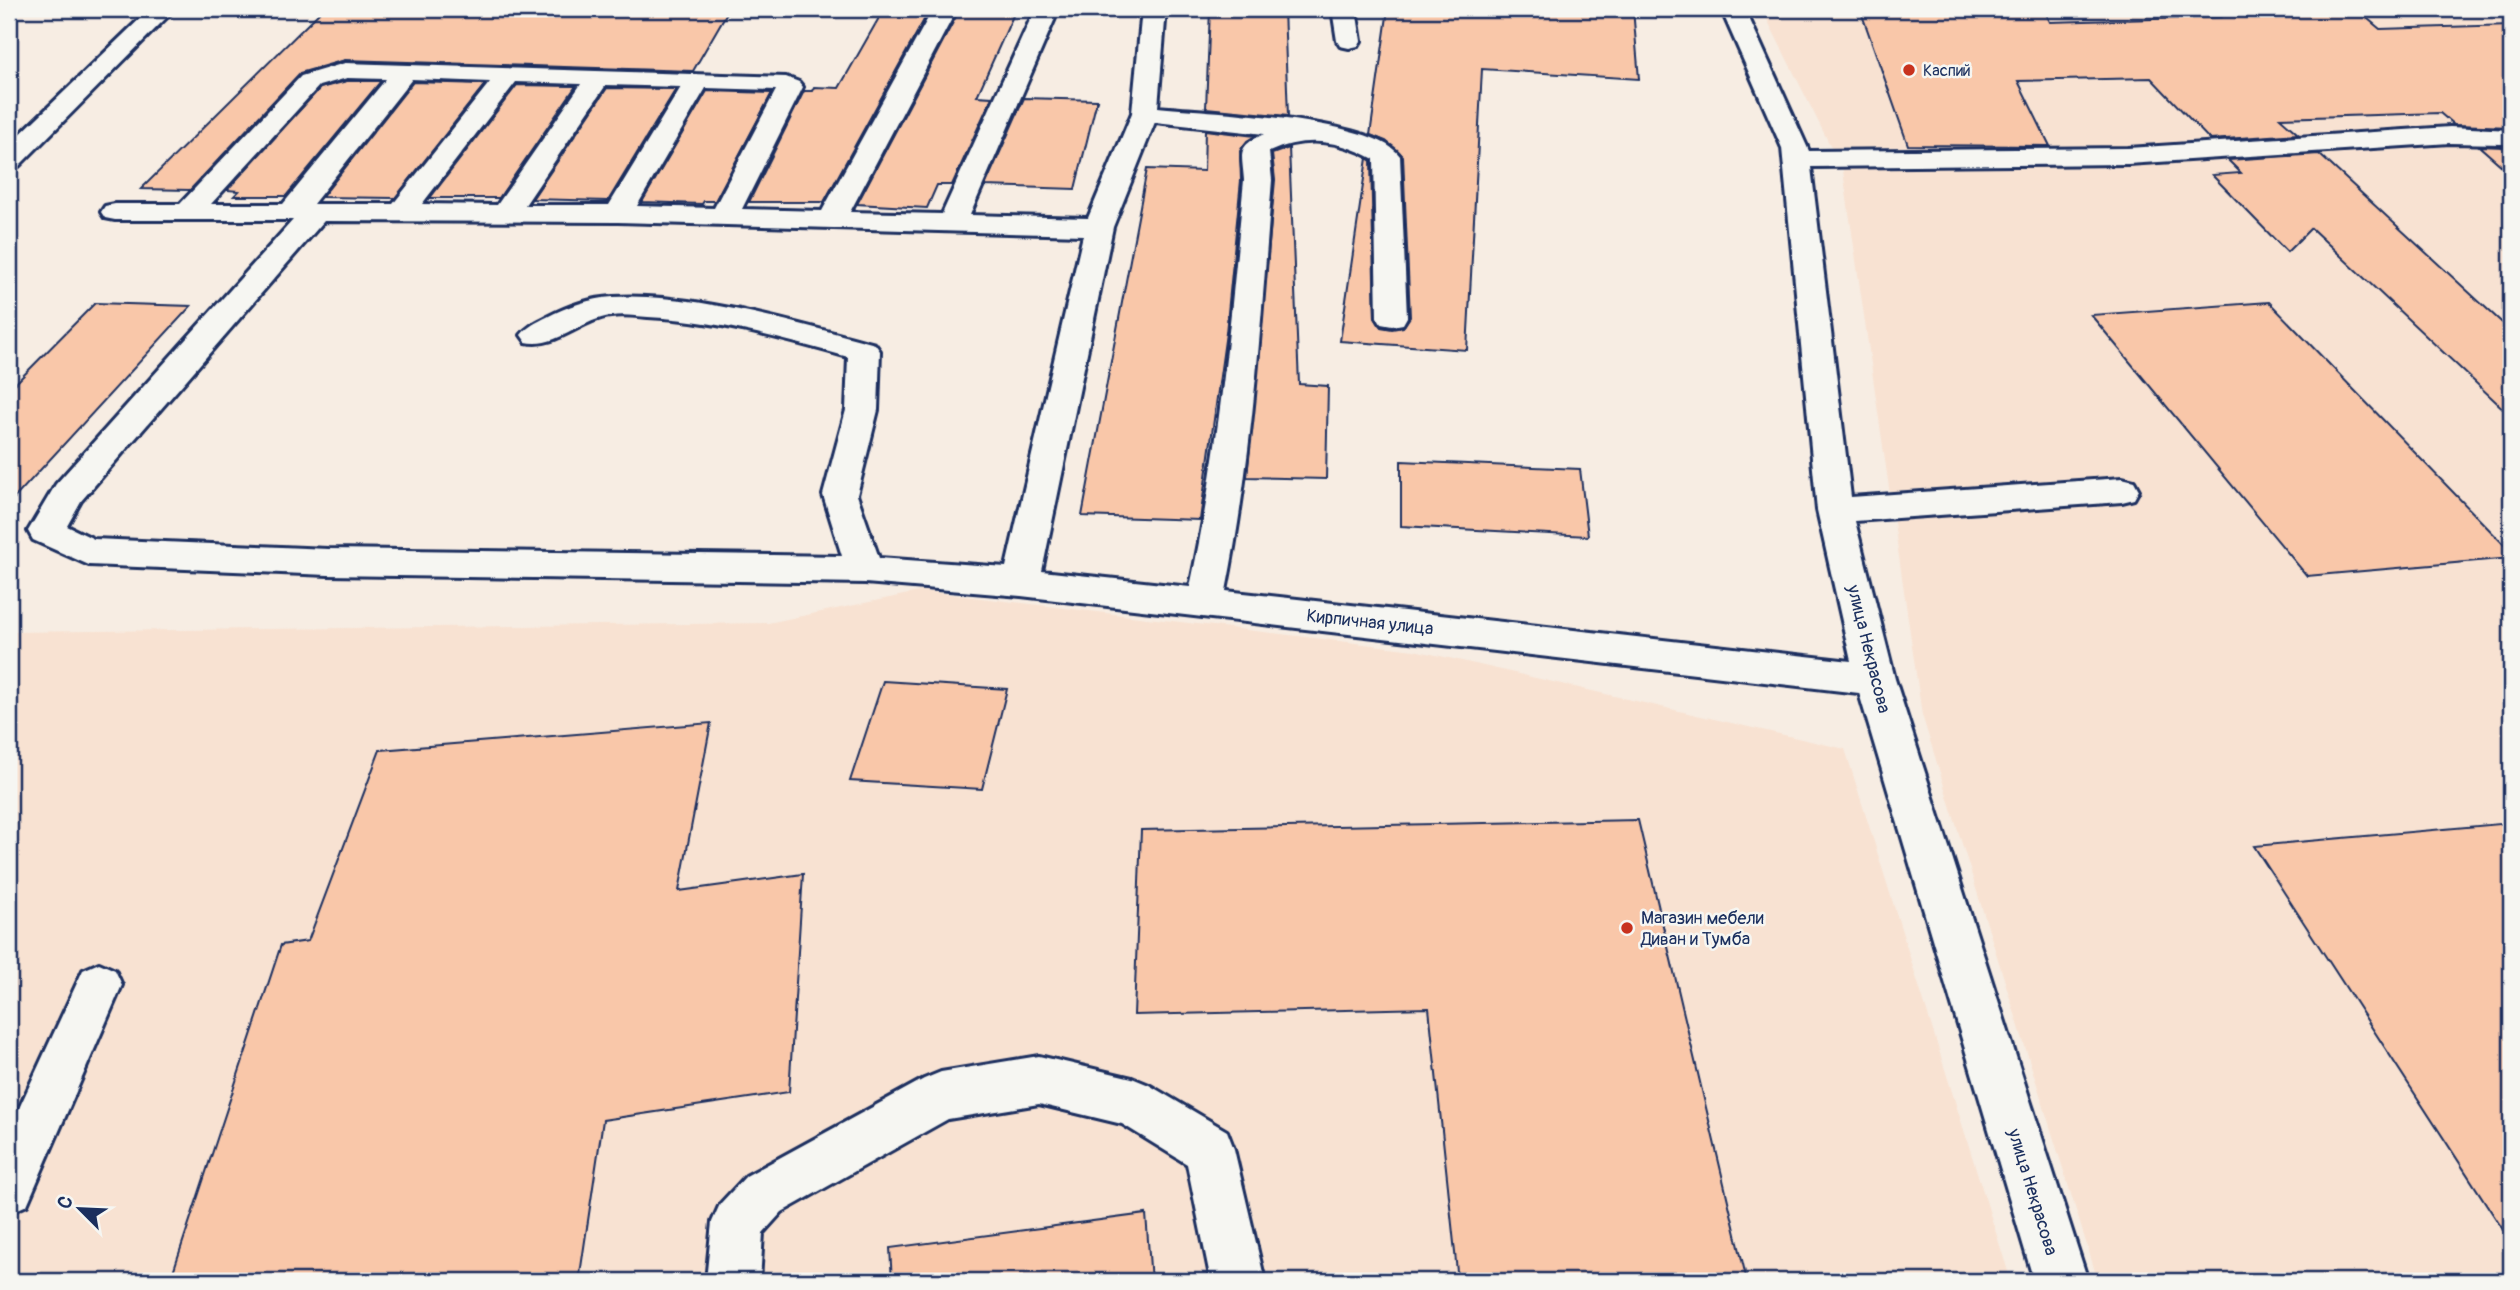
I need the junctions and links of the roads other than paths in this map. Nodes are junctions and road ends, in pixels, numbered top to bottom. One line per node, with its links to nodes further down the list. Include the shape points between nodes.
1 (163, 9): 16 (street)
2 (945, 9): 24 (street)
3 (1047, 9): 25 (street)
4 (1154, 9): 12 (street)
5 (1344, 9): 7 (street)
6 (1733, 9): 15 (street, улица Некрасова)
7 (1349, 41)
8 (405, 72): 9 (street); 17 (street, via 345,70 310,81); 18 (street)
9 (509, 74): 10 (street); 20 (street)
10 (598, 78): 11 (street); 21 (street)
11 (697, 80): 22 (street); 23 (street, via 777,82 790,87)
12 (1145, 113): 13 (street); 26 (street)
13 (1323, 132): 27 (street, via 1365,143 1387,156); 33 (street, via 1276,138 1255,148 1258,180 1234,444)
14 (2503, 136): 15 (street, via 2436,136 2128,156)
15 (1796, 159): 30 (street, улица Некрасова)
16 (9, 160)
17 (188, 211): 18 (street); 19 (street)
18 (304, 211): 20 (street); 31 (street, Кирпичная улица, via 68,493 46,531 89,552 328,562)
19 (116, 212)
20 (401, 212): 21 (street)
21 (505, 213): 22 (street)
22 (618, 214): 23 (street)
23 (724, 217): 24 (street)
24 (832, 218): 25 (street)
25 (953, 221): 26 (street)
26 (1099, 227): 32 (street)
27 (1392, 317)
28 (537, 335): 31 (street, via 575,315 612,306 678,309 864,351 862,410 840,495)
29 (2122, 490): 30 (street)
30 (1835, 510): 34 (street, улица Некрасова)
31 (865, 570): 32 (street, Кирпичная улица)
32 (1021, 582): 33 (street, Кирпичная улица)
33 (1205, 604): 34 (street, Кирпичная улица)
34 (1875, 679): 39 (street, улица Некрасова)
35 (99, 985): 36 (street)
36 (9, 1187)
37 (733, 1281): 38 (street, via 738,1222 764,1194 941,1096 1039,1080 1132,1102 1209,1149)
38 (1238, 1281)
39 (2061, 1281)

